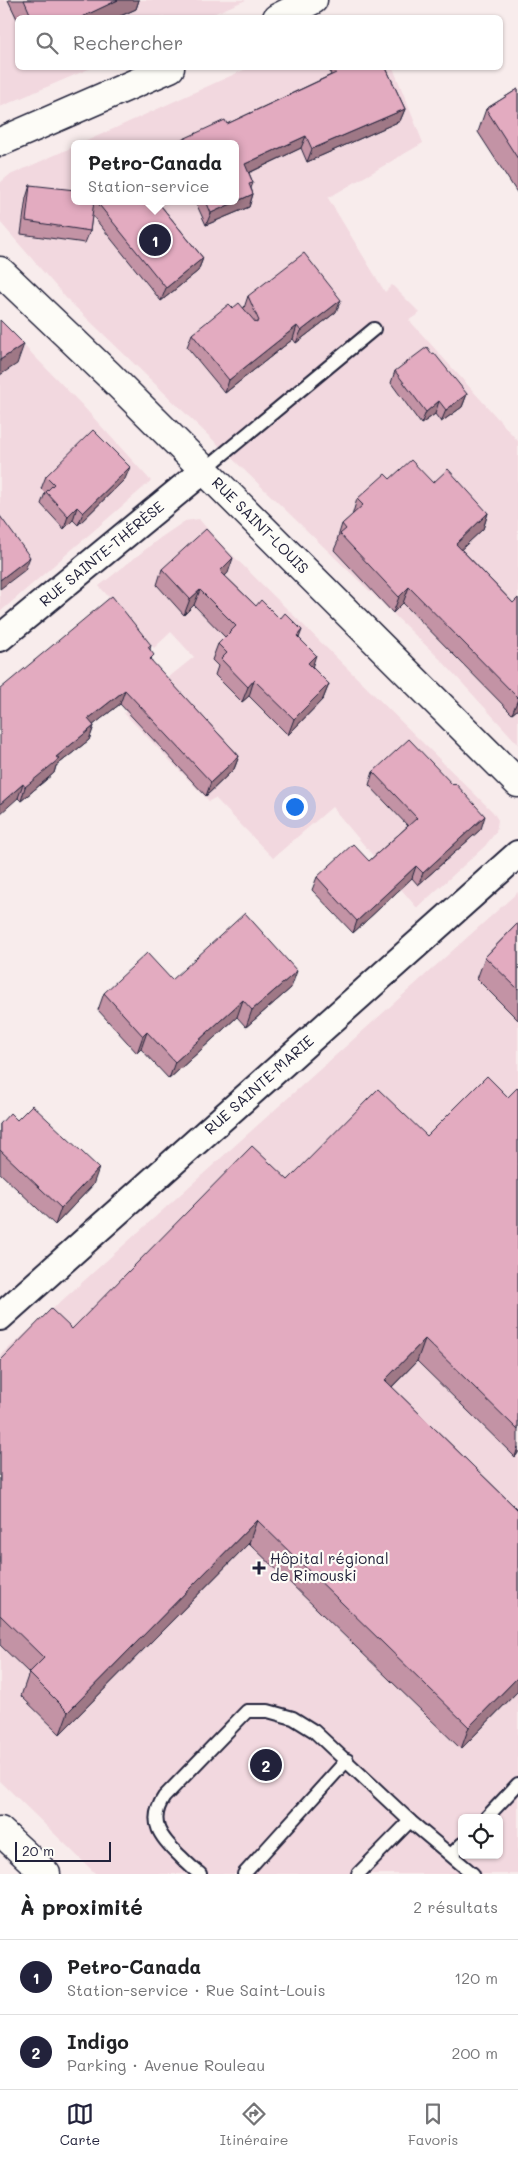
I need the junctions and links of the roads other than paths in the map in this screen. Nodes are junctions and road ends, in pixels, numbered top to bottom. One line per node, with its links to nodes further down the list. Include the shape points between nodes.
1 (313, 0): 2 (street)
2 (284, 15)
3 (165, 70): 4 (street)
4 (0, 142)
5 (0, 271): 7 (street, RUE SAINT-LOUIS)
6 (374, 329): 7 (lane)
7 (204, 470): 8 (street, RUE SAINTE-THÉRÈSE); 9 (street, RUE SAINT-LOUIS)
8 (0, 638)
9 (518, 783)
10 (518, 854): 11 (street, RUE SAINTE-MARIE)
11 (0, 1318)
12 (347, 1760): 15 (lane); 21 (lane, via 314,1731 293,1718 268,1711 247,1711 156,1808 156,1822 163,1839); 22 (lane)
13 (518, 1784): 14 (lane)
14 (490, 1814)
15 (410, 1821): 18 (lane); 23 (lane)
16 (0, 1831): 20 (street)
17 (458, 1848): 18 (lane)
18 (452, 1854): 19 (lane)
19 (470, 1873)
20 (46, 1874)
21 (200, 1874)
22 (244, 1874)
23 (358, 1874)

